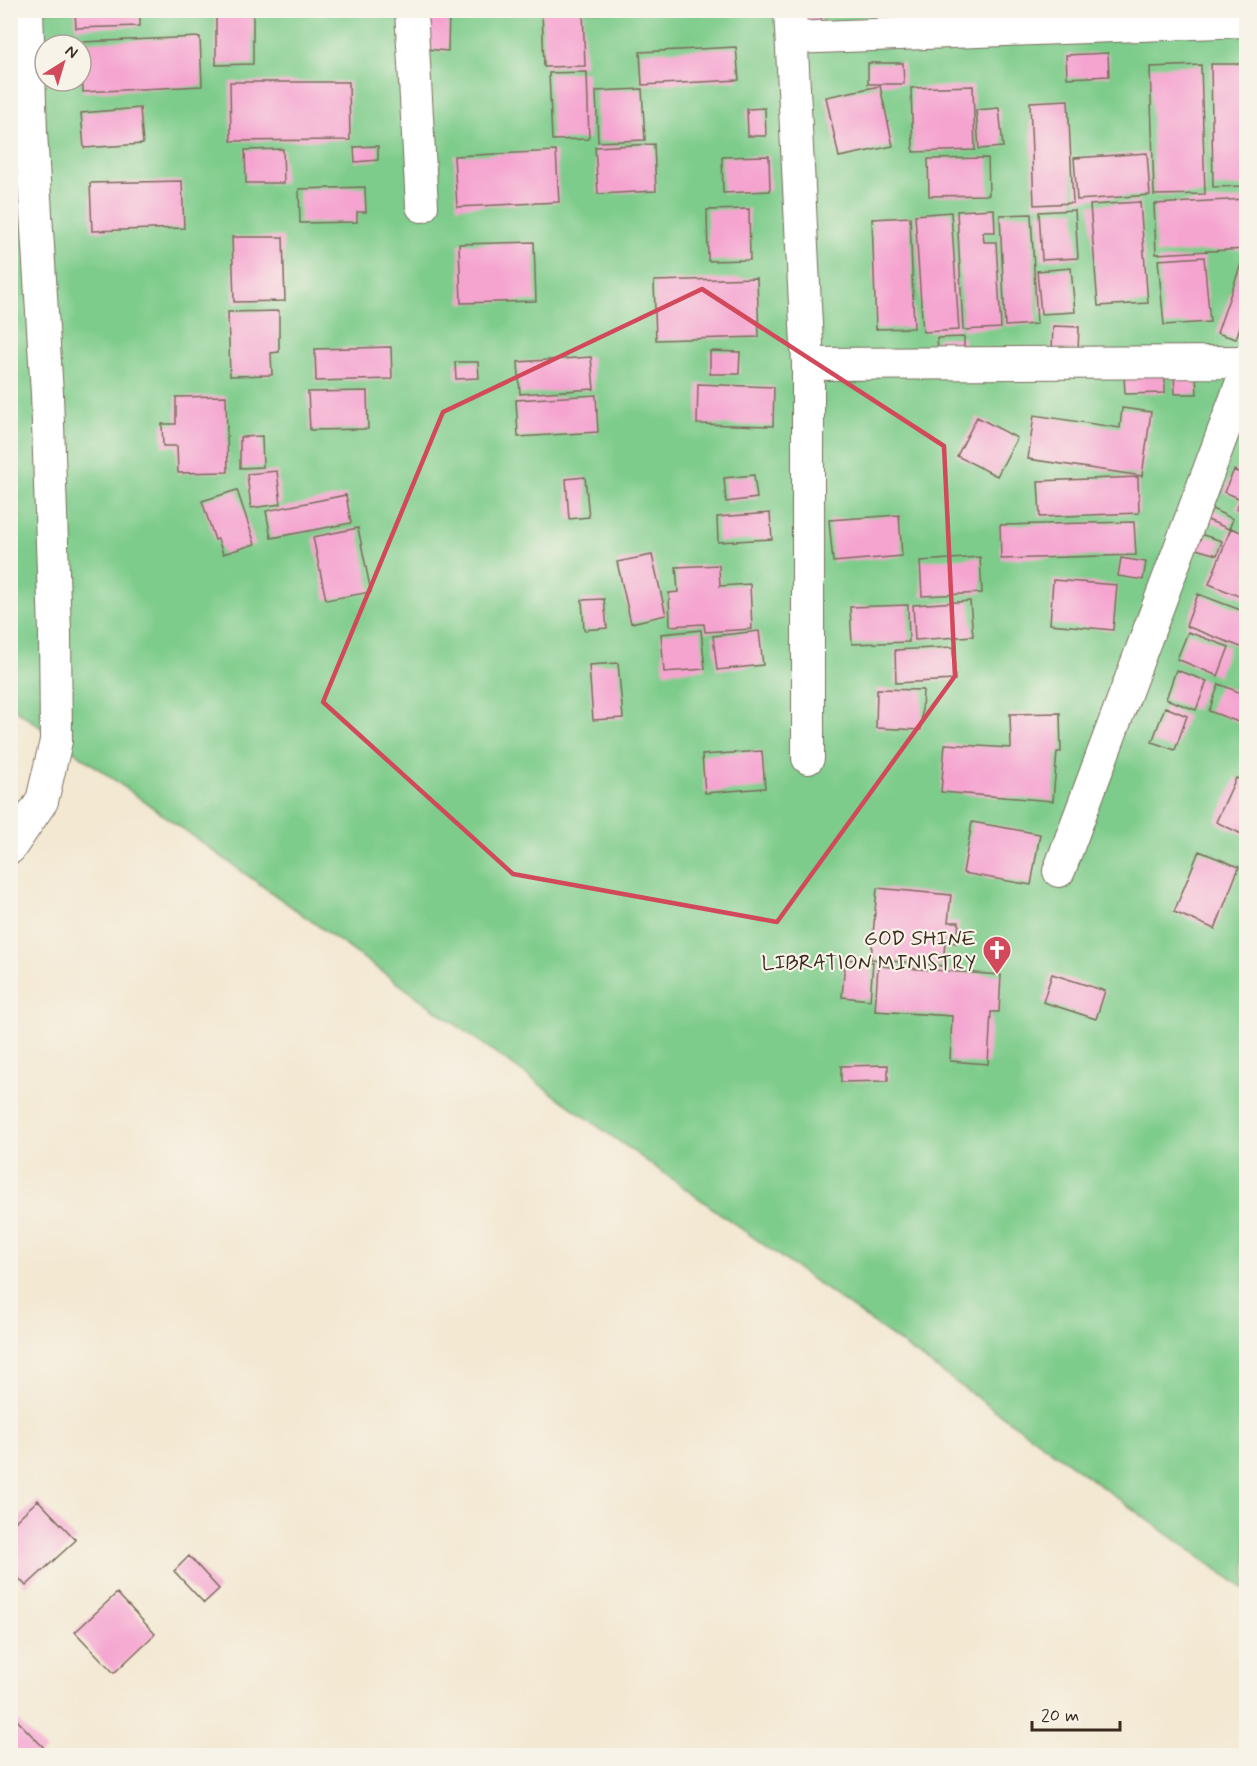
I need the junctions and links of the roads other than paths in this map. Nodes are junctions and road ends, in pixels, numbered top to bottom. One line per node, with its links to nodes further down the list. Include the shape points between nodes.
1 (27, 10): 5 (street)
2 (411, 10): 6 (street)
3 (1246, 21): 4 (street)
4 (791, 24): 8 (street)
5 (21, 132): 11 (street, via 47,394 56,741 42,801)
6 (422, 206)
7 (1246, 362): 8 (street)
8 (808, 364): 10 (street)
9 (1246, 371): 12 (street)
10 (808, 758)
11 (10, 848)
12 (1059, 871)

